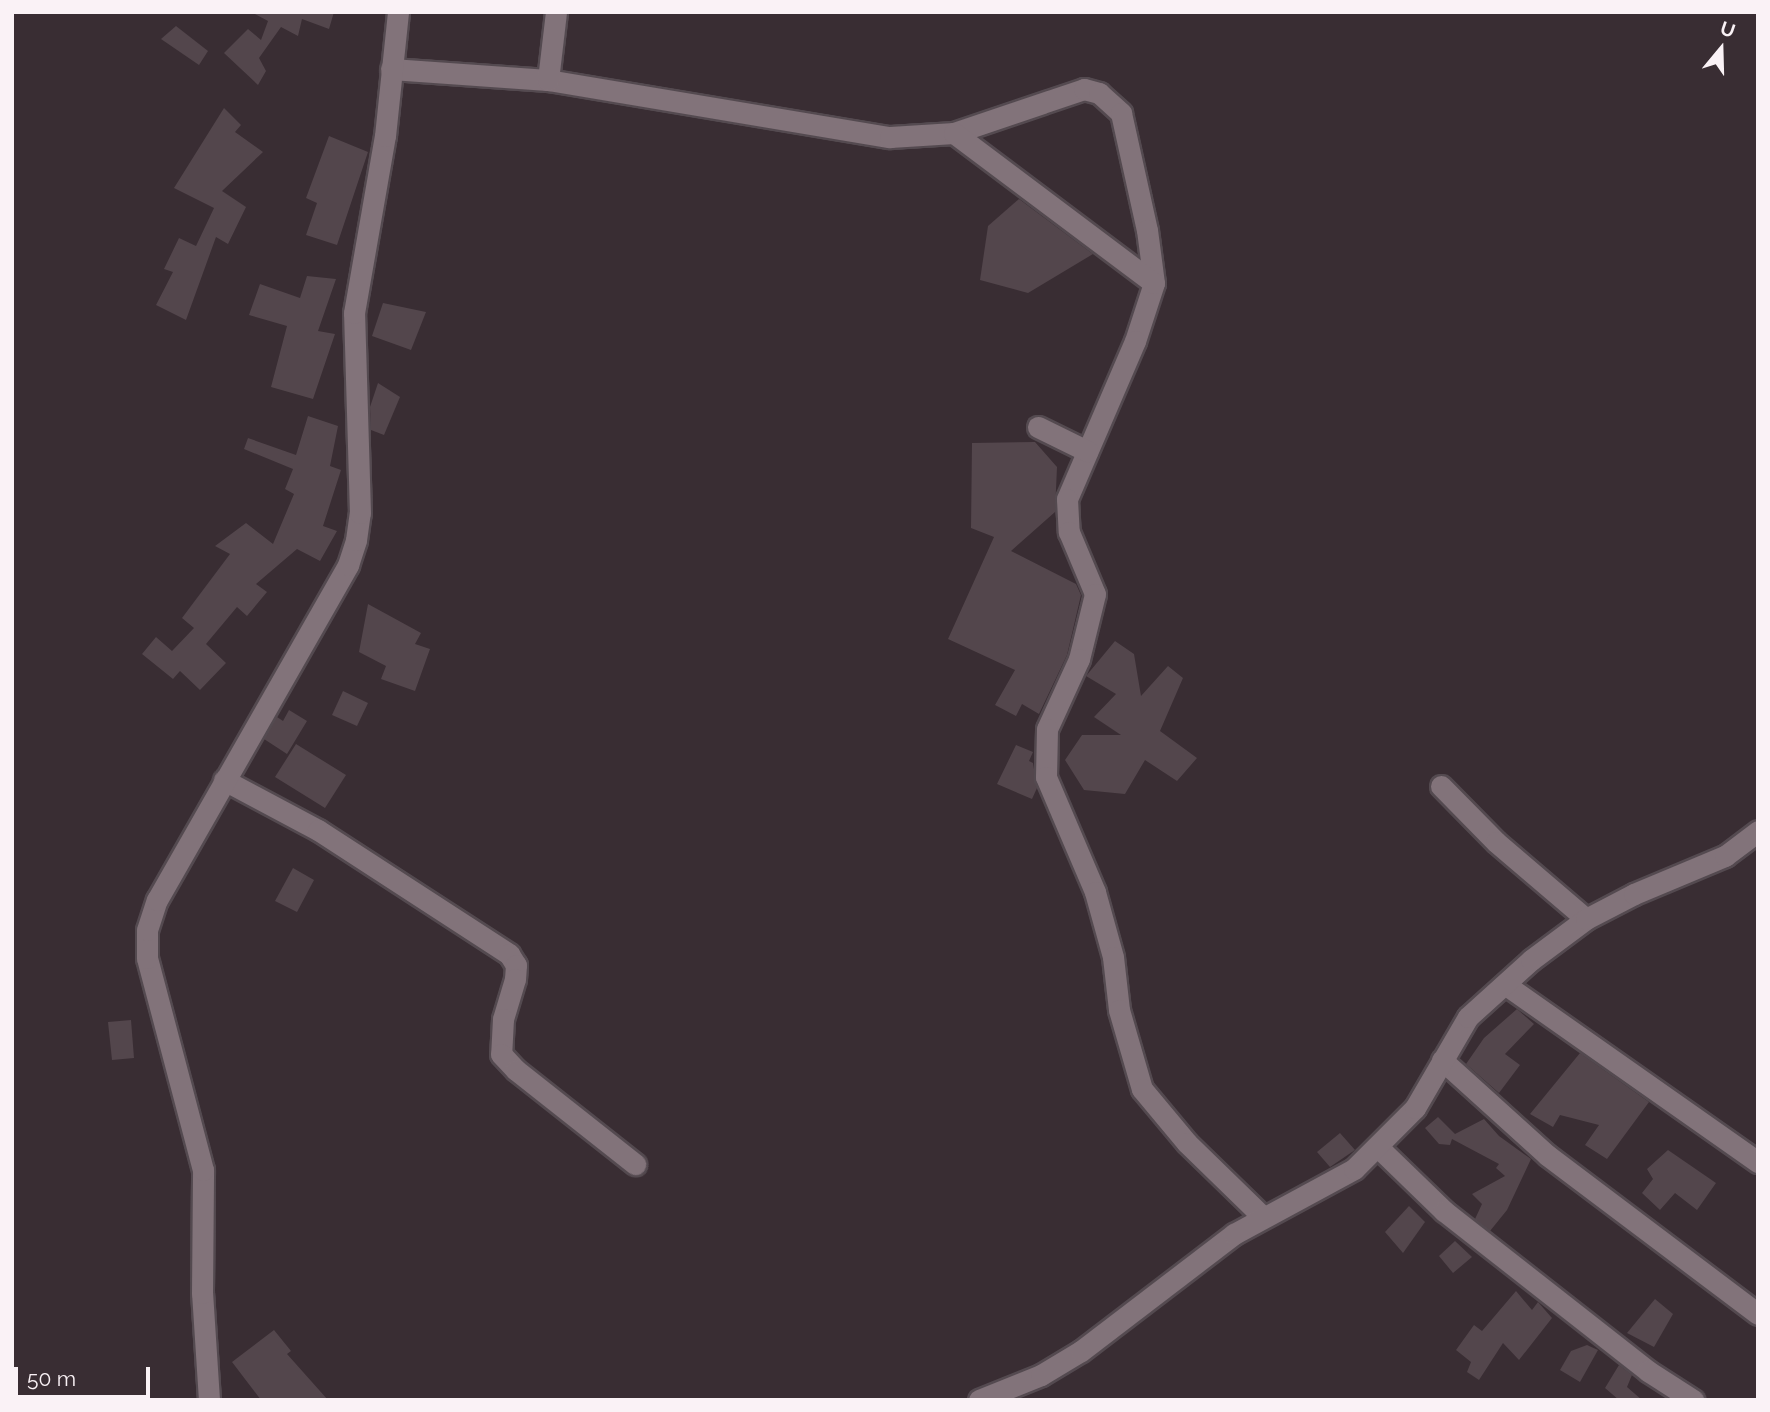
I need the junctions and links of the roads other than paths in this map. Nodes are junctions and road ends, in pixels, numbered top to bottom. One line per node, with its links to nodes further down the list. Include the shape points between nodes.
1 (398, 12): 3 (street)
2 (556, 12): 4 (street)
3 (391, 69): 4 (street); 9 (street, via 385,136 354,313 360,513 356,540 348,565)
4 (548, 80): 5 (street, via 890,137)
5 (954, 133): 6 (street); 6 (street, via 1084,89 1115,105 1127,126)
6 (1154, 283): 8 (street, via 1135,341)
7 (1038, 427): 8 (street)
8 (1087, 451): 18 (street, via 1067,499 1069,533 1095,594 1079,659 1047,729 1046,777 1095,892 1113,957 1119,1010 1142,1089 1187,1143)
9 (225, 780): 17 (street, via 318,830 509,954 516,965 515,979 503,1019 501,1054); 20 (street, via 157,900 147,930 147,958 203,1170)
10 (1441, 786): 12 (street, via 1496,842)
11 (1758, 831): 12 (street, via 1726,856)
12 (1586, 919): 13 (street)
13 (1506, 985): 14 (street, via 1468,1017); 16 (street)
14 (1442, 1060): 15 (street, via 1415,1108); 19 (street, via 1547,1155)
15 (1379, 1148): 18 (street, via 1333,1182); 22 (street, via 1444,1211 1648,1371)
16 (1758, 1162)
17 (635, 1164)
18 (1262, 1216): 21 (street, via 1081,1351 1041,1375)
19 (1758, 1314)
20 (203, 1395)
21 (979, 1400)
22 (1693, 1400)

